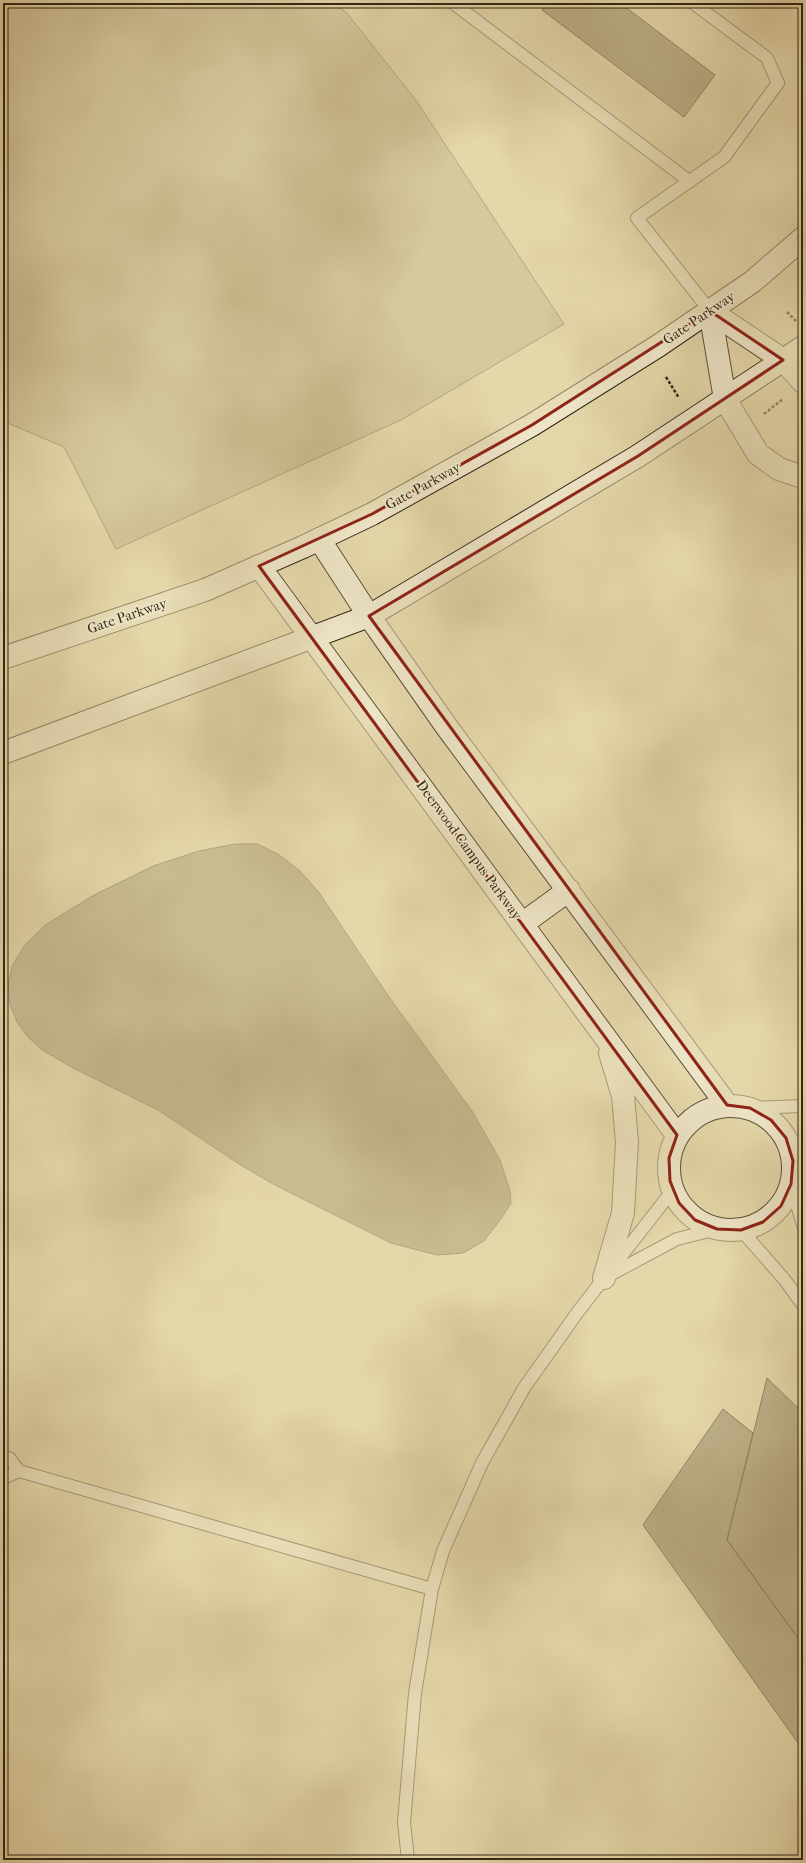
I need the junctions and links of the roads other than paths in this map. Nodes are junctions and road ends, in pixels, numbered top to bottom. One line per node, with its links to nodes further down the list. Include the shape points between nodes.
1 (453, 3): 3 (lane)
2 (693, 3): 3 (lane, via 767,58 778,83 724,157)
3 (689, 181): 5 (lane, via 637,218)
4 (803, 238): 5 (street, Gate Parkway, via 755,280)
5 (710, 311): 7 (street); 9 (street); 11 (street, Gate Parkway, via 532,425 372,514)
6 (803, 347): 7 (street)
7 (783, 360): 8 (street); 9 (street)
8 (803, 382)
9 (725, 399): 10 (street, via 758,454 779,469); 13 (street, via 638,456)
10 (803, 477)
11 (319, 539): 12 (street, Gate Parkway); 13 (street)
12 (259, 566): 14 (street, Deerwood Campus Parkway); 15 (street, Gate Parkway, via 205,590)
13 (369, 616): 14 (street); 17 (street, via 446,726)
14 (312, 637): 16 (street); 18 (street, Deerwood Campus Parkway)
15 (3, 658)
16 (3, 753)
17 (569, 890): 18 (street); 20 (street)
18 (522, 924): 19 (street, Deerwood Campus Parkway)
19 (605, 1037): 23 (street, Deerwood Campus Parkway); 30 (street, via 623,1096 627,1142 623,1213)
20 (727, 1105): 22 (street); 23 (street, via 698,1114)
21 (803, 1106): 22 (lane)
22 (750, 1108): 24 (street, via 771,1120)
23 (677, 1135): 26 (street, via 669,1158)
24 (798, 1154): 25 (street)
25 (791, 1184): 27 (lane); 29 (street, via 781,1206 763,1222)
26 (673, 1190): 28 (street, via 679,1203 695,1220); 30 (lane)
27 (803, 1225)
28 (717, 1229): 29 (street); 30 (lane, via 677,1239)
29 (741, 1230): 31 (lane)
30 (604, 1278): 35 (lane, via 524,1388 482,1463 442,1551)
31 (803, 1305)
32 (3, 1456): 33 (lane, via 10,1459)
33 (19, 1471): 34 (lane); 35 (lane)
34 (3, 1478)
35 (432, 1589): 36 (lane, via 414,1693 404,1822)
36 (408, 1860)

